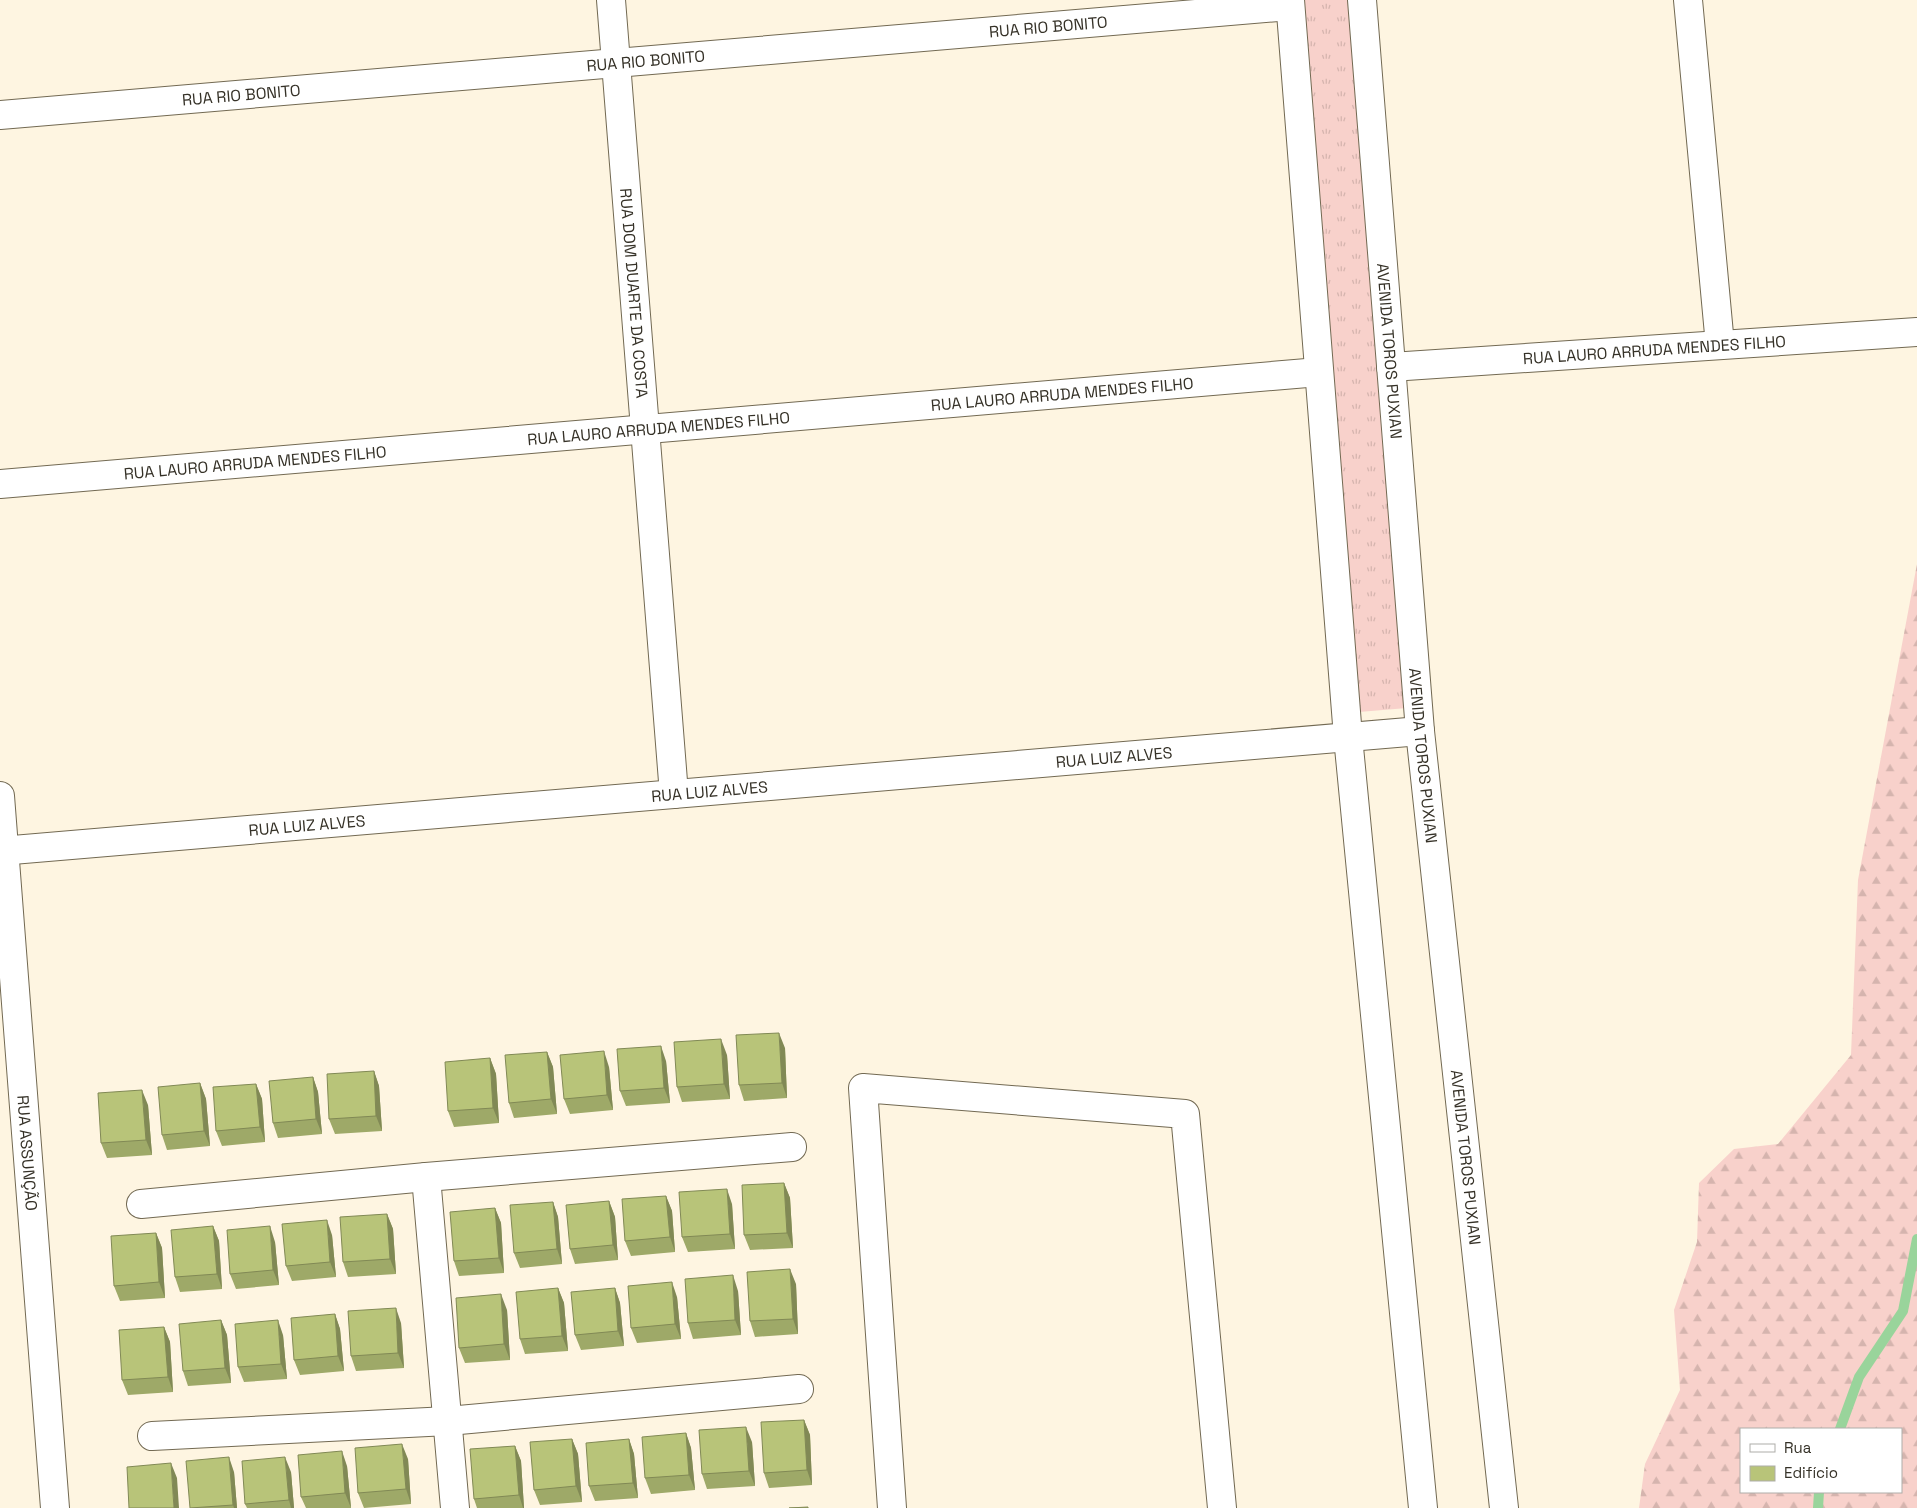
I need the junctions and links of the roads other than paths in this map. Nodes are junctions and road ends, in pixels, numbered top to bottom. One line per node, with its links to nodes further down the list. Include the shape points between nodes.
1 (611, 0): 6 (street, RUA DOM DUARTE DA COSTA)
2 (1362, 0): 3 (street); 10 (street, AVENIDA TOROS PUXIAN)
3 (1366, 0)
4 (1688, 0): 9 (street)
5 (1290, 3): 6 (street, RUA RIO BONITO); 11 (street)
6 (616, 62): 7 (street, RUA RIO BONITO); 12 (street, RUA DOM DUARTE DA COSTA)
7 (0, 115)
8 (1917, 332): 9 (street, RUA LAURO ARRUDA MENDES FILHO)
9 (1720, 345): 10 (street, RUA LAURO ARRUDA MENDES FILHO)
10 (1391, 367): 14 (street, AVENIDA TOROS PUXIAN)
11 (1319, 372): 12 (street, RUA LAURO ARRUDA MENDES FILHO); 15 (street)
12 (645, 429): 13 (street, RUA LAURO ARRUDA MENDES FILHO); 16 (street, RUA DOM DUARTE DA COSTA)
13 (0, 484)
14 (1420, 731): 15 (street, RUA LUIZ ALVES); 30 (street, AVENIDA TOROS PUXIAN)
15 (1348, 737): 16 (street, RUA LUIZ ALVES); 29 (street)
16 (674, 794): 18 (street, RUA LUIZ ALVES)
17 (0, 796): 18 (street, RUA ASSUNÇÃO)
18 (2, 851): 25 (street, RUA ASSUNÇÃO)
19 (792, 1147): 20 (street)
20 (426, 1177): 21 (street); 23 (street)
21 (141, 1204)
22 (799, 1389): 23 (street)
23 (448, 1421): 24 (street); 26 (street)
24 (152, 1436)
25 (56, 1508)
26 (455, 1508)
27 (892, 1508): 28 (street, via 863,1088 1186,1114)
28 (1222, 1508)
29 (1423, 1508)
30 (1504, 1508)

